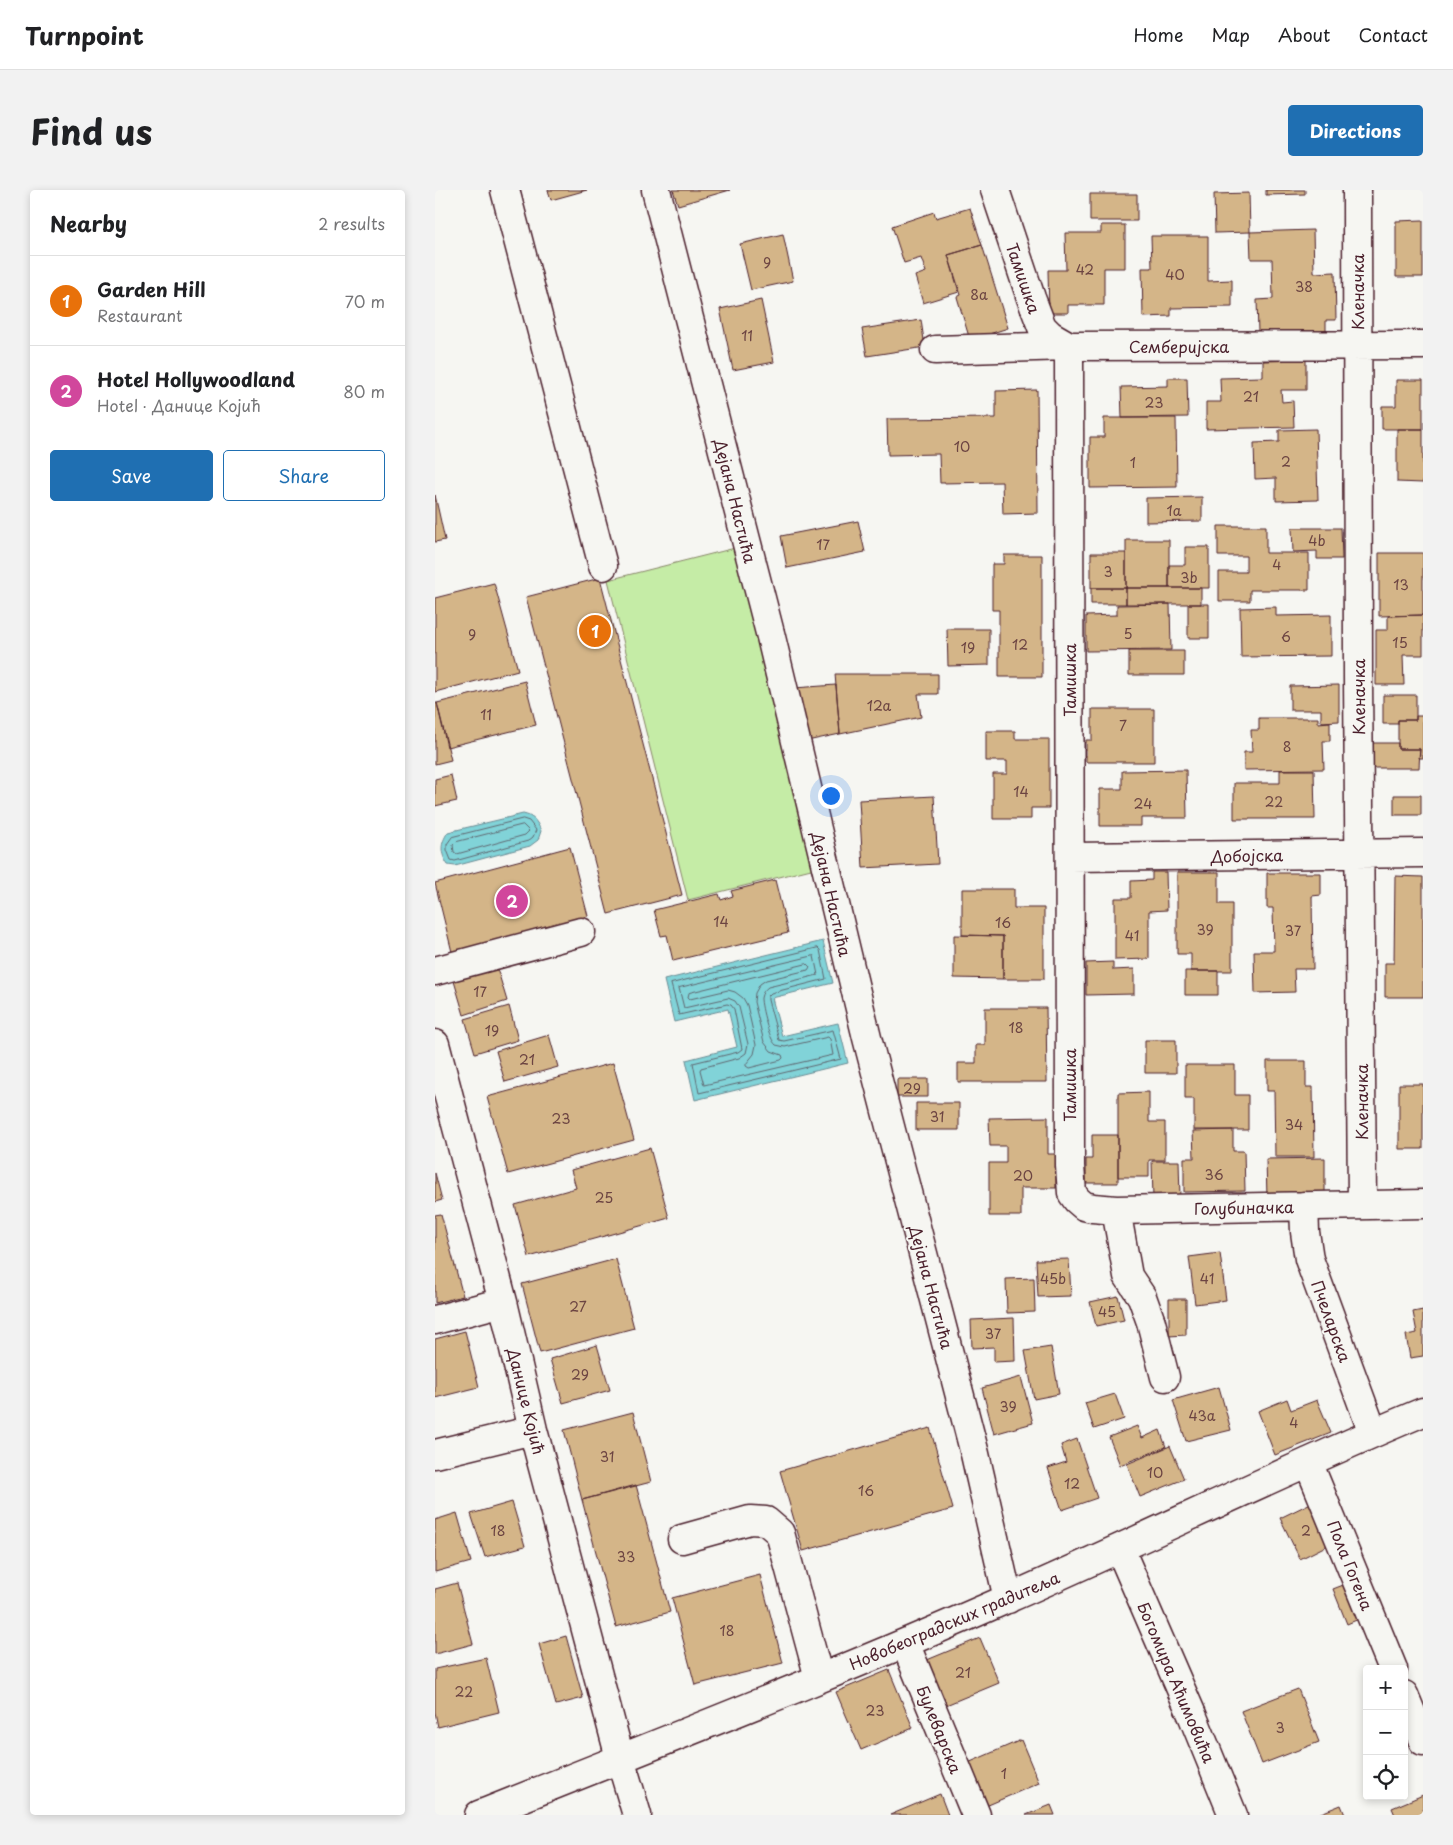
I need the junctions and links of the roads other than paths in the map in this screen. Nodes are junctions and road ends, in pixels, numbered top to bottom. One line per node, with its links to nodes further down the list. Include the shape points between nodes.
1 (505, 190): 9 (street)
2 (656, 190): 31 (street, Дејана Настића, via 771,637 867,1038 975,1454)
3 (995, 190): 7 (street, Тамишка, via 1042,327 1050,336)
4 (1357, 190): 5 (street, Кленачка)
5 (1357, 345): 6 (street, Семберијска); 7 (street, Семберијска); 10 (street, Кленачка)
6 (1423, 345)
7 (1069, 346): 8 (street, Семберијска); 12 (street, Тамишка)
8 (935, 350)
9 (603, 566)
10 (1359, 853): 11 (street, Добојска); 12 (street, Добојска); 17 (street, Кленачка)
11 (1423, 853)
12 (1070, 857): 16 (street, Тамишка)
13 (581, 932): 14 (street)
14 (435, 971)
15 (435, 1044): 21 (street, Данице Којић)
16 (1072, 1193): 20 (street, Голубиначка, via 1084,1206)
17 (1362, 1204): 18 (street, Голубиначка); 19 (street, Голубиначка)
18 (1423, 1204)
19 (1304, 1206): 20 (street, Голубиначка); 26 (street, Пчеларска, via 1309,1258)
20 (1116, 1210): 23 (street, via 1128,1276 1142,1297)
21 (503, 1302): 22 (street); 25 (street, Данице Којић)
22 (435, 1320)
23 (1165, 1377)
24 (1423, 1412): 26 (street, Новобеоградских градитеља)
25 (533, 1430): 27 (street); 37 (street, Данице Којић)
26 (1373, 1433): 28 (street, Новобеоградских градитеља)
27 (435, 1454)
28 (1308, 1462): 30 (street, Новобеоградских градитеља); 33 (street, Пола Гогена)
29 (682, 1539): 34 (street, via 750,1520 766,1521 780,1533)
30 (1119, 1549): 31 (street, Новобеоградских градитеља); 41 (street, Богомира Аћимовића)
31 (1008, 1599): 32 (street, Новобеоградских градитеља)
32 (905, 1643): 34 (street, Новобеоградских градитеља); 40 (street, Булеварска)
33 (1391, 1665)
34 (819, 1678): 37 (street, Новобеоградских градитеља)
35 (1408, 1705): 36 (street)
36 (1423, 1741)
37 (620, 1758): 38 (street, Новобеоградских градитеља); 39 (street, Данице Којић)
38 (479, 1815)
39 (637, 1815)
40 (976, 1815)
41 (1233, 1815)

